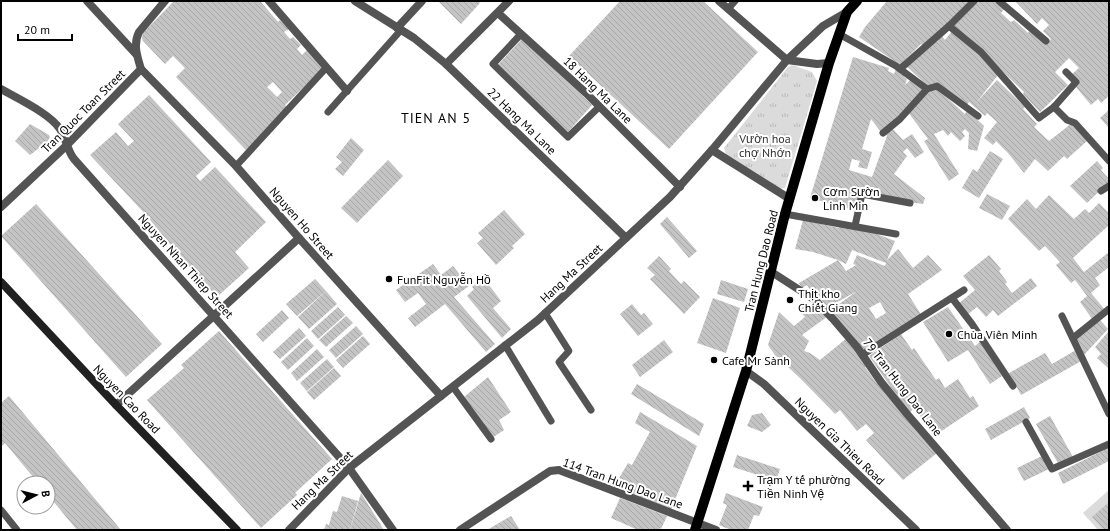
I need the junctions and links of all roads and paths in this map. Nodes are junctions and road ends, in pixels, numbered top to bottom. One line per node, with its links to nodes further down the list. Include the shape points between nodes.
1 (88, 1): 20 (street)
2 (165, 1): 20 (street, Tran Quoc Toan Street, via 139,32)
3 (269, 1): 24 (street)
4 (354, 1): 16 (street, 22 Hang Ma Lane)
5 (422, 1): 16 (street)
6 (509, 1): 14 (street)
7 (719, 1): 12 (street)
8 (735, 1): 12 (lane)
9 (857, 1): 13 (main road, Tran Hung Dao Road)
10 (974, 1): 15 (lane)
11 (1000, 1): 19 (lane)
12 (728, 9): 21 (street)
13 (847, 12): 18 (main road, Tran Hung Dao Road); 21 (street, Hang Ma Street, via 823,26)
14 (498, 13): 17 (street, 18 Hang Ma Lane); 23 (street)
15 (949, 26): 26 (lane); 32 (lane, via 981,52 1039,118)
16 (399, 29): 23 (street, 22 Hang Ma Lane); 30 (lane)
17 (521, 34): 31 (street, 18 Hang Ma Lane); 31 (lane, via 493,64 568,137)
18 (839, 34): 22 (main road, Tran Hung Dao Road); 26 (lane)
19 (1046, 41)
20 (136, 54): 25 (street, Tran Quoc Toan Street)
21 (787, 60): 22 (street); 37 (street, Hang Ma Street)
22 (829, 63): 43 (main road, Tran Hung Dao Road)
23 (446, 64): 50 (street, 22 Hang Ma Lane)
24 (326, 68): 30 (street); 39 (lane)
25 (141, 69): 36 (street, Tran Quoc Toan Street); 39 (street, Nguyen Ho Street)
26 (900, 69): 29 (lane)
27 (1066, 72): 32 (lane, via 1076,82)
28 (1, 89): 36 (street, Nguyen Nhan Thiep Street, via 55,122)
29 (927, 89): 34 (lane, via 937,86); 35 (lane)
30 (347, 91): 33 (lane)
31 (599, 107): 41 (street, 18 Hang Ma Lane)
32 (1054, 107): 38 (lane, via 1067,120 1075,123)
33 (328, 112)
34 (978, 116)
35 (883, 133)
36 (67, 145): 45 (street, Tran Quoc Toan Street); 57 (street, Nguyen Nhan Thiep Street, via 74,159)
37 (712, 150): 41 (street, Hang Ma Street); 43 (street)
38 (1109, 161)
39 (236, 166): 49 (street, Nguyen Ho Street)
40 (1109, 186): 42 (lane)
41 (680, 187): 50 (street, Hang Ma Street)
42 (1101, 191)
43 (790, 199): 46 (main road, Tran Hung Dao Road)
44 (910, 203): 47 (lane, via 862,194)
45 (1, 207)
46 (785, 214): 47 (lane); 51 (main road, Tran Hung Dao Road)
47 (855, 226): 48 (lane)
48 (896, 234)
49 (299, 238): 57 (street); 65 (street, Nguyen Ho Street)
50 (626, 238): 56 (street, Hang Ma Street)
51 (770, 270): 61 (street, 79 Tran Hung Dao Lane, via 815,300); 62 (main road, Tran Hung Dao Road)
52 (1, 282): 66 (main road, Nguyen Cao Road)
53 (964, 290): 54 (lane)
54 (952, 298): 61 (lane); 64 (lane)
55 (1109, 309): 59 (lane)
56 (545, 313): 60 (street, Hang Ma Street); 67 (lane, via 569,351 559,362)
57 (214, 316): 66 (street); 73 (street, Nguyen Nhan Thiep Street)
58 (1062, 316): 59 (lane)
59 (1073, 338): 68 (lane)
60 (505, 345): 63 (street, Hang Ma Street); 69 (lane)
61 (862, 355): 83 (street, 79 Tran Hung Dao Lane, via 907,414)
62 (746, 371): 75 (main road, Tran Hung Dao Road); 82 (street, Nguyen Gia Thieu Road, via 764,384)
63 (453, 386): 65 (street, Hang Ma Street); 71 (lane)
64 (1013, 386)
65 (441, 396): 73 (street, Hang Ma Street)
66 (116, 406): 77 (main road, Nguyen Cao Road)
67 (591, 410)
68 (1109, 414)
69 (551, 421)
70 (1026, 422): 72 (lane, via 1052,470)
71 (491, 439)
72 (1109, 444)
73 (349, 468): 78 (street, Hang Ma Street); 79 (street, Nguyen Nhan Thiep Street)
74 (1, 510): 76 (lane)
75 (696, 526): 80 (street, 114 Tran Hung Dao Lane, via 559,470 550,471); 81 (street, 114 Tran Hung Dao Lane)
76 (18, 530)
77 (237, 530)
78 (289, 530)
79 (393, 530)
80 (460, 530)
81 (716, 530)
82 (916, 530)
83 (1007, 530)

